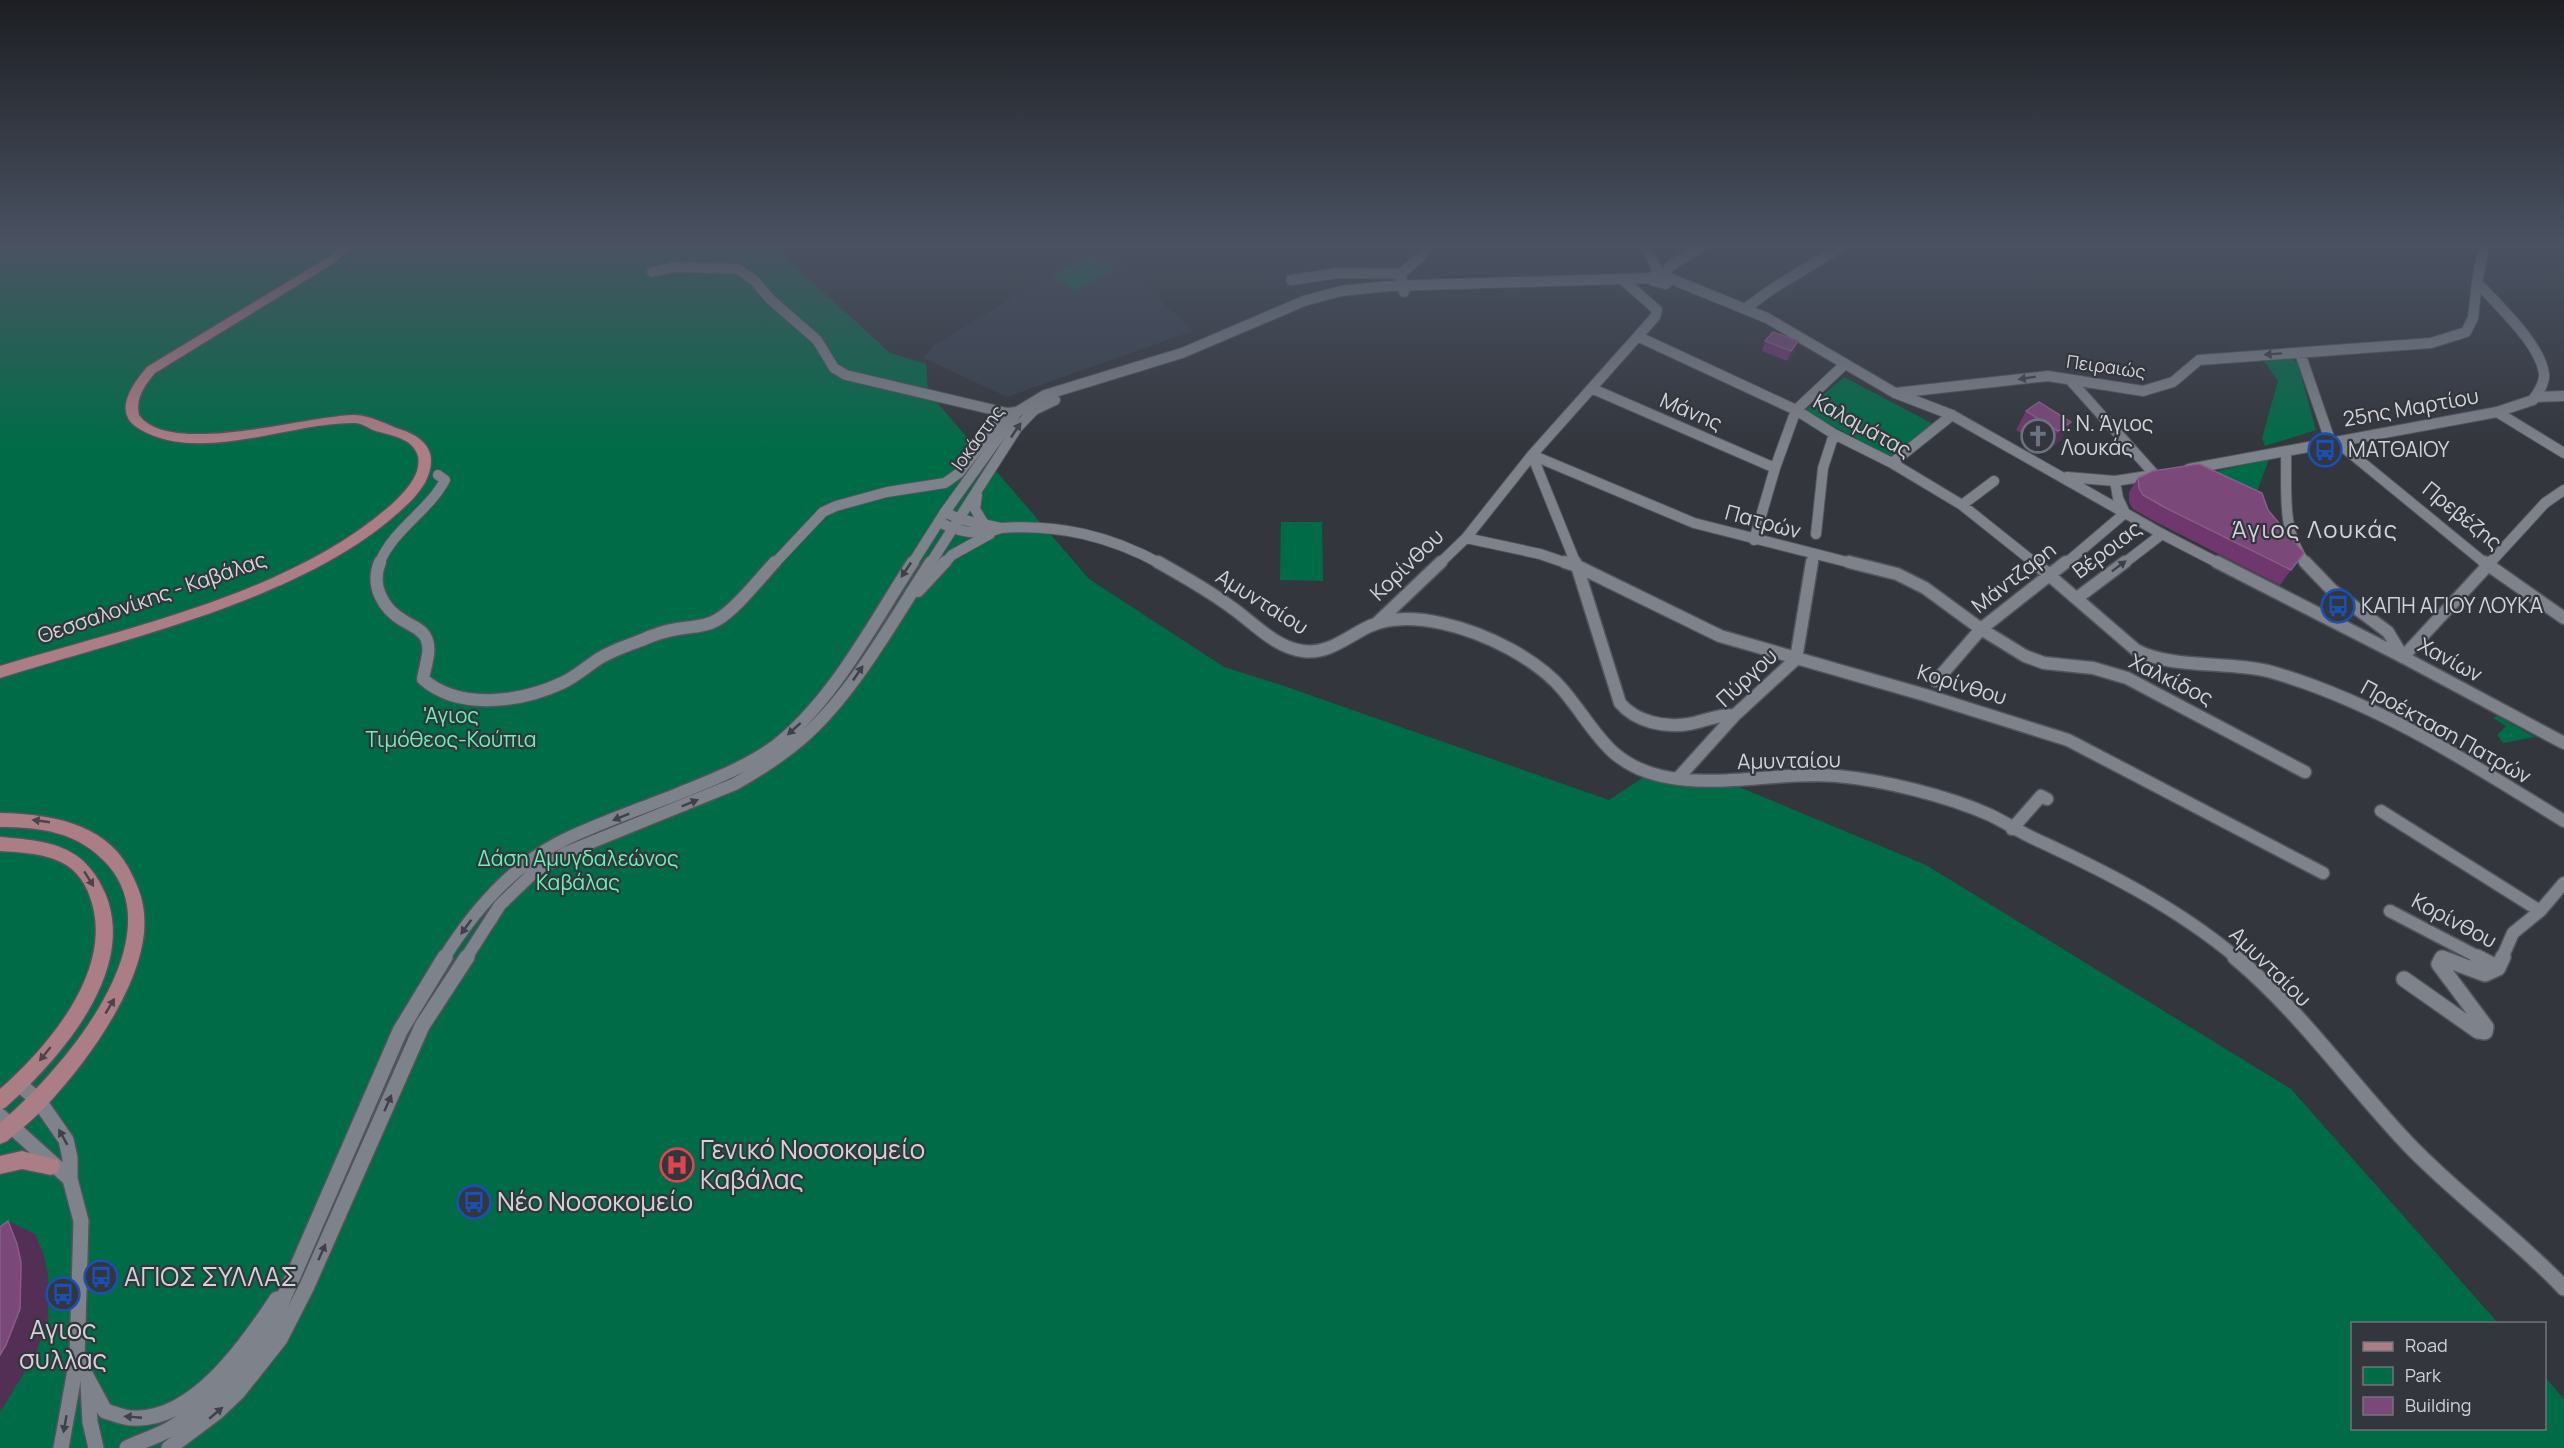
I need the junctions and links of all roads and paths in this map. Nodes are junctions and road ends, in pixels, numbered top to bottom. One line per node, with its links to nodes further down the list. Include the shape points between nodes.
1 (246, 313): 55 (main road, Θεσσαλονίκης - Καβάλας, via 151,370 138,388 132,416 156,434 185,439 366,420 404,435 420,448 425,461 417,486 408,498 355,538 269,584)
2 (786, 313): 18 (street, via 817,340 834,368 846,375)
3 (1277, 313): 18 (street, Ιοκάστης, via 1189,351 1045,395)
4 (1296, 313): 33 (street, Ιοκάστης, one-way to 4, via 1017,428 1034,410 1183,361)
5 (1656, 313): 9 (street, Κορίνθου)
6 (1753, 313): 11 (street)
7 (2473, 313): 10 (street, Πειραιώς, via 2466,332 2431,343)
8 (2502, 313): 16 (street, via 2538,356 2544,376)
9 (1639, 337): 13 (street, Κορίνθου); 17 (street, Καλαμάτας)
10 (2300, 353): 12 (street, Πειραιώς, one-way to 12, via 2199,360 2176,381 2155,390); 22 (street)
11 (1845, 364): 14 (street); 17 (street)
12 (2071, 381): 14 (street, Πειραιώς, one-way to 14, via 2040,376); 32 (street, via 2159,474)
13 (1593, 389): 25 (street, Κορίνθου); 27 (street, Μάνης)
14 (1894, 393): 20 (street)
15 (2564, 396): 16 (street)
16 (2535, 397): 19 (street, 25ης Μαρτίου)
17 (1796, 410): 21 (street, Καλαμάτας); 27 (street)
18 (1012, 412): 29 (street, via 959,473 945,483 887,492 836,506 819,516 711,624 635,642 563,683 516,695 458,699 426,684 426,636 392,614 379,596 376,576 382,554 436,494 445,480); 37 (street, Ιοκάστης)
19 (2497, 412): 22 (street, 25ης Μαρτίου); 24 (street)
20 (1952, 415): 26 (street); 30 (street)
21 (1834, 434): 26 (street, Καλαμάτας); 40 (street, via 1823,468)
22 (2334, 442): 23 (street, 25ης Μαρτίου); 45 (street, Πρεβέζης)
23 (2286, 453): 28 (street, 25ης Μαρτίου); 53 (street, via 2289,525 2297,550 2330,588 2390,633)
24 (2564, 453)
25 (1532, 455): 42 (street, Κορίνθου); 43 (street, Πατρών, via 1695,523); 46 (street)
26 (1892, 463): 35 (street, Καλαμάτας)
27 (1775, 468): 43 (street)
28 (2182, 470)
29 (438, 475)
30 (2063, 477): 32 (street); 36 (street, Χανίων)
31 (1994, 481): 35 (street)
32 (2115, 481): 36 (street)
33 (980, 488): 38 (street, Ιοκάστης); 39 (street, via 975,509)
34 (2564, 490): 45 (street, via 2545,503)
35 (1962, 505): 47 (street, Καλαμάτας)
36 (2125, 513): 41 (street, Χανίων); 47 (street, Μάντζαρη)
37 (942, 517): 38 (street, Αμυνταίου); 80 (street, Ιοκάστης, one-way to 80, via 828,690 784,738 723,776 558,843 490,894 450,949 400,1031)
38 (956, 523): 39 (street, Αμυνταίου); 48 (street, Ιοκάστης)
39 (992, 528): 48 (street, via 952,555); 51 (street, Αμυνταίου, via 1062,527 1107,539 1193,581 1292,649 1320,651)
40 (1816, 534)
41 (2162, 534): 49 (street, Βέροιας, one-way to 41); 53 (street, Χανίων)
42 (1466, 538): 46 (street, Κορίνθου); 51 (street, Κορίνθου)
43 (1754, 540): 44 (street, Πατρών)
44 (1813, 555): 52 (street, Πατρών, via 1897,574 1925,588); 54 (street, Πύργου)
45 (2488, 565): 50 (street, Πρεβέζης); 53 (street)
46 (1577, 566): 54 (street, Κορίνθου, via 1720,636); 57 (street, via 1620,703 1627,713 1676,724 1689,724 1714,714)
47 (2051, 575): 49 (street, Προέκταση Πατρών); 52 (street, Μάντζαρη)
48 (911, 598): 87 (street, one-way to 48, via 238,1392 280,1339 422,1026 500,905 531,875 565,853 725,788 784,754 818,725 843,696)
49 (2077, 598): 64 (street, Προέκταση Πατρών, via 2150,658 2272,672 2352,701 2406,727)
50 (2564, 618)
51 (1377, 623): 60 (street, Αμυνταίου, via 1407,620 1482,636 1505,647 1556,683 1603,746 1615,756 1632,767)
52 (1981, 629): 56 (street, Μάντζαρη); 59 (street, Χαλκίδος, via 2044,663 2093,668 2127,678)
53 (2403, 657): 58 (street, Χανίων)
54 (1796, 659): 57 (street, Πύργου); 67 (street, Κορίνθου, via 2068,740)
55 (0, 672)
56 (1936, 681)
57 (1735, 715): 60 (street, Πύργου)
58 (2564, 743)
59 (2305, 772)
60 (1679, 777): 65 (street, Αμυνταίου, via 1709,783 1828,775 1942,799 1994,817)
61 (2047, 799): 65 (street, via 2041,796)
62 (2381, 811): 69 (street)
63 (0, 820): 75 (main road, one-way to 63, via 93,1032 128,969 136,923 132,889 111,854 93,839 57,824)
64 (2564, 821)
65 (2012, 829): 81 (street, Αμυνταίου, via 2104,870 2230,952 2312,1035 2434,1170 2519,1241)
66 (0, 844): 73 (main road, one-way to 73, via 41,849 79,865 98,896 104,924 103,952 95,977 63,1031)
67 (2323, 873)
68 (2564, 883): 69 (street)
69 (2540, 910): 71 (street, via 2513,933)
70 (2390, 911): 71 (street, Κορίνθου)
71 (2498, 968): 72 (street, via 2486,974 2442,958 2439,964 2486,1027 2485,1032)
72 (2404, 979)
73 (19, 1084): 74 (main road); 75 (street)
74 (0, 1101)
75 (39, 1101): 76 (main road); 79 (street, one-way to 75, via 66,1140)
76 (4, 1125): 78 (street)
77 (0, 1165): 78 (main road, via 22,1160)
78 (51, 1166): 79 (street)
79 (70, 1179): 82 (street, via 81,1221)
80 (295, 1273): 83 (street, one-way to 83, via 232,1363 201,1390 169,1410 150,1418 112,1414 105,1411); 86 (street, via 267,1336 237,1374 208,1402 170,1429)
81 (2564, 1288)
82 (77, 1359): 83 (street); 84 (street, one-way to 84)
83 (88, 1380): 85 (street)
84 (61, 1448)
85 (96, 1448)
86 (127, 1448)
87 (169, 1448)

